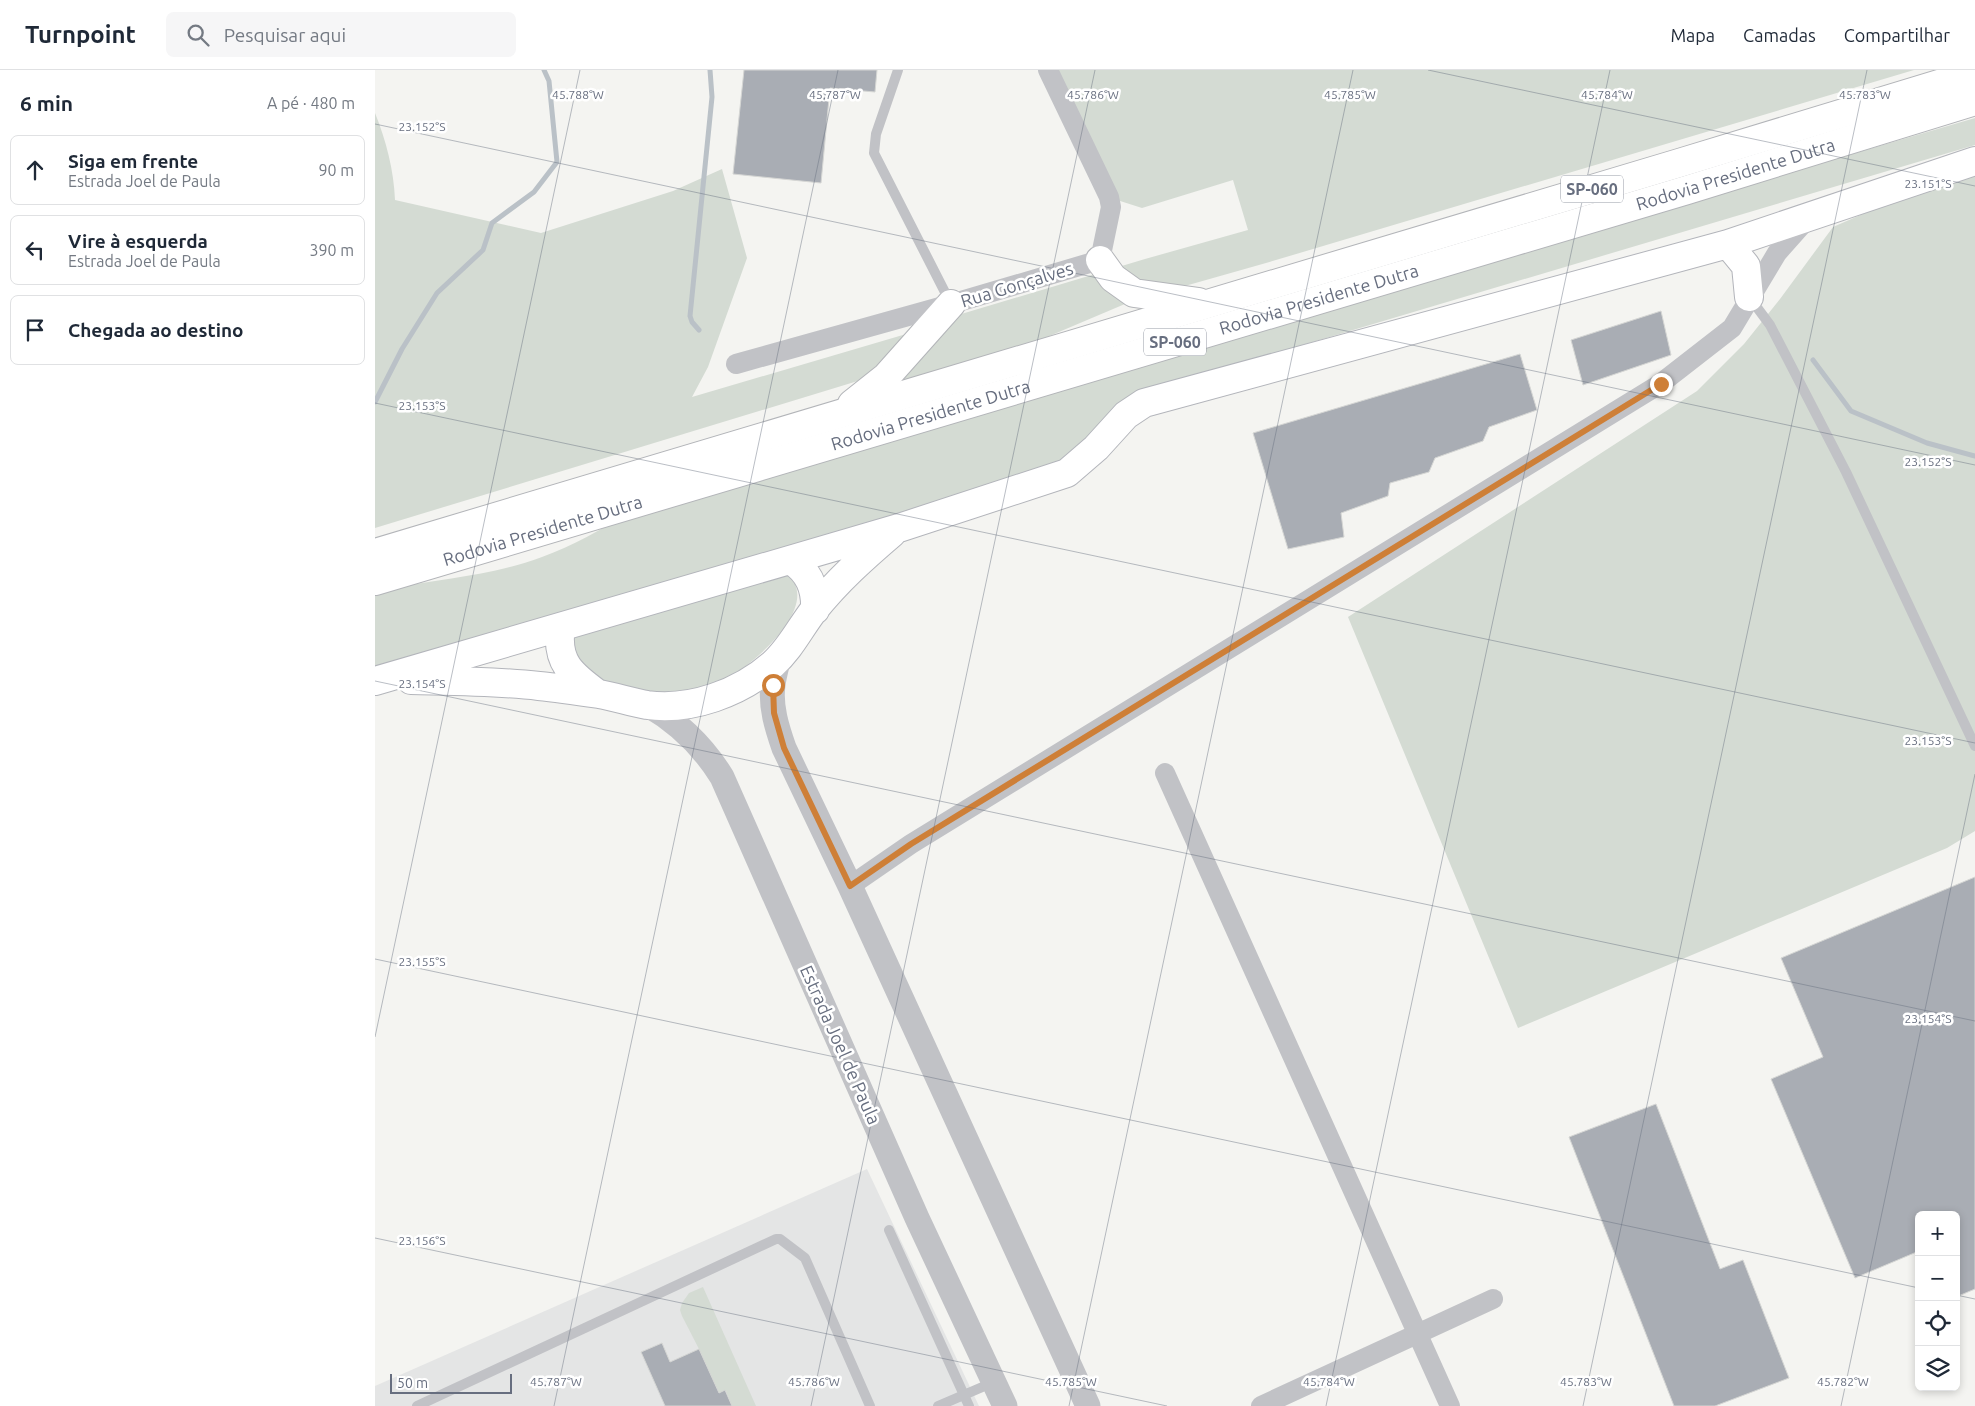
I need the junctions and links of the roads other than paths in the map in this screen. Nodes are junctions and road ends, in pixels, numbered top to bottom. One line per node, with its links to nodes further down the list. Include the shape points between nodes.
1 (898, 70): 11 (lane, via 876,134 874,153)
2 (1048, 70): 8 (street, via 1109,197 1111,207)
3 (1975, 73): 10 (main road, Rodovia Presidente Dutra / SP-060)
4 (1975, 101): 17 (main road, Rodovia Presidente Dutra / SP-060)
5 (1975, 160): 6 (main road)
6 (1809, 217): 7 (main road); 9 (street, via 1777,253)
7 (1728, 244): 9 (main road, via 1746,266); 14 (main road, via 1144,402 1126,415 1096,448 1067,473)
8 (1100, 260): 10 (main road, via 1113,278 1134,293); 11 (street, Rua Gonçalves)
9 (1749, 297): 24 (lane, via 1770,325 1846,472); 26 (street, via 1732,328 1661,384 911,844)
10 (1208, 303): 13 (main road, Rodovia Presidente Dutra / SP-060)
11 (951, 304): 12 (street, Rua Gonçalves); 13 (main road, via 886,377)
12 (736, 364)
13 (843, 412): 15 (main road, Rodovia Presidente Dutra / SP-060)
14 (899, 528): 16 (main road); 18 (main road, via 851,570)
15 (375, 553)
16 (791, 560): 18 (main road, via 811,580); 19 (main road)
17 (375, 581)
18 (815, 610): 20 (main road)
19 (561, 627): 21 (main road); 22 (main road, via 560,647 566,666)
20 (779, 657): 23 (main road, via 757,676 724,694 687,704); 26 (street, via 773,685 778,730)
21 (379, 680): 22 (main road, via 492,681)
22 (599, 694): 23 (main road)
23 (648, 705): 30 (street, Estrada Joel de Paula, via 691,737 722,777 917,1218)
24 (1975, 746)
25 (1165, 773): 29 (street)
26 (850, 886): 37 (street)
27 (889, 1230): 31 (lane)
28 (1493, 1299): 29 (street)
29 (1418, 1333): 38 (street); 39 (street)
30 (994, 1382): 31 (lane); 36 (street, Estrada Joel de Paula)
31 (965, 1394): 34 (lane); 35 (lane)
32 (417, 1406): 33 (lane, via 776,1239 805,1258)
33 (870, 1406)
34 (938, 1406)
35 (969, 1406)
36 (1005, 1406)
37 (1088, 1406)
38 (1261, 1406)
39 (1450, 1406)

